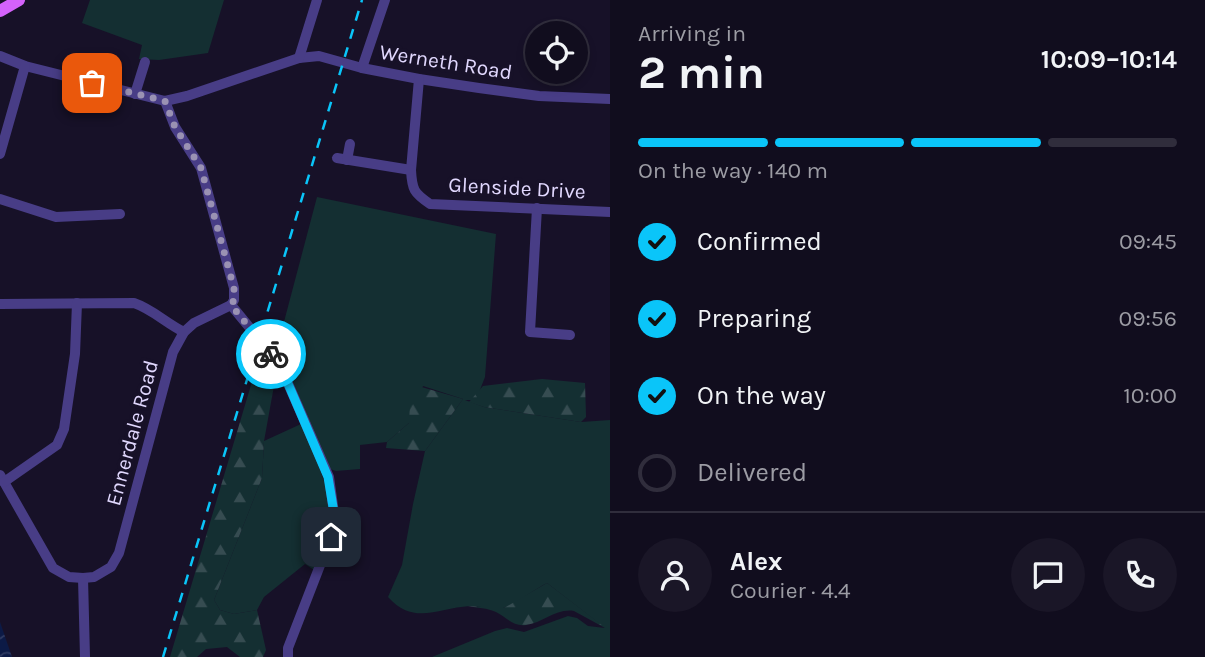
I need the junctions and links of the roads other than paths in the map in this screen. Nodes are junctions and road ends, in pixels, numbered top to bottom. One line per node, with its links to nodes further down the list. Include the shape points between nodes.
1 (19, 0): 4 (main road)
2 (317, 0): 6 (street)
3 (385, 0): 9 (street)
4 (0, 11)
5 (0, 56): 8 (street)
6 (299, 58): 9 (street, Werneth Road, via 319,56); 13 (street)
7 (145, 62): 11 (street)
8 (25, 65): 11 (street); 15 (street)
9 (362, 68): 10 (street, Werneth Road)
10 (419, 79): 12 (street, Werneth Road, via 539,96); 16 (street, Glenside Drive)
11 (135, 94): 13 (street)
12 (610, 99)
13 (165, 101): 23 (street, via 201,168 234,288)
14 (350, 144): 16 (street, via 342,159)
15 (0, 153)
16 (411, 170): 18 (street, Glenside Drive, via 416,194 430,204)
17 (0, 200): 20 (street, via 56,217)
18 (537, 208): 19 (street, Glenside Drive); 25 (street, via 530,332)
19 (610, 212)
20 (120, 214)
21 (77, 303): 22 (street); 24 (street, via 134,303); 26 (street, via 64,429 57,445)
22 (0, 304)
23 (231, 305): 24 (street); 29 (street, via 283,372 328,477 334,513 331,537)
24 (184, 332): 27 (street, Ennerdale Road, via 173,352 120,553 111,567)
25 (569, 335)
26 (2, 479): 27 (street, via 53,568)
27 (83, 579): 28 (street)
28 (85, 657)
29 (288, 657)

